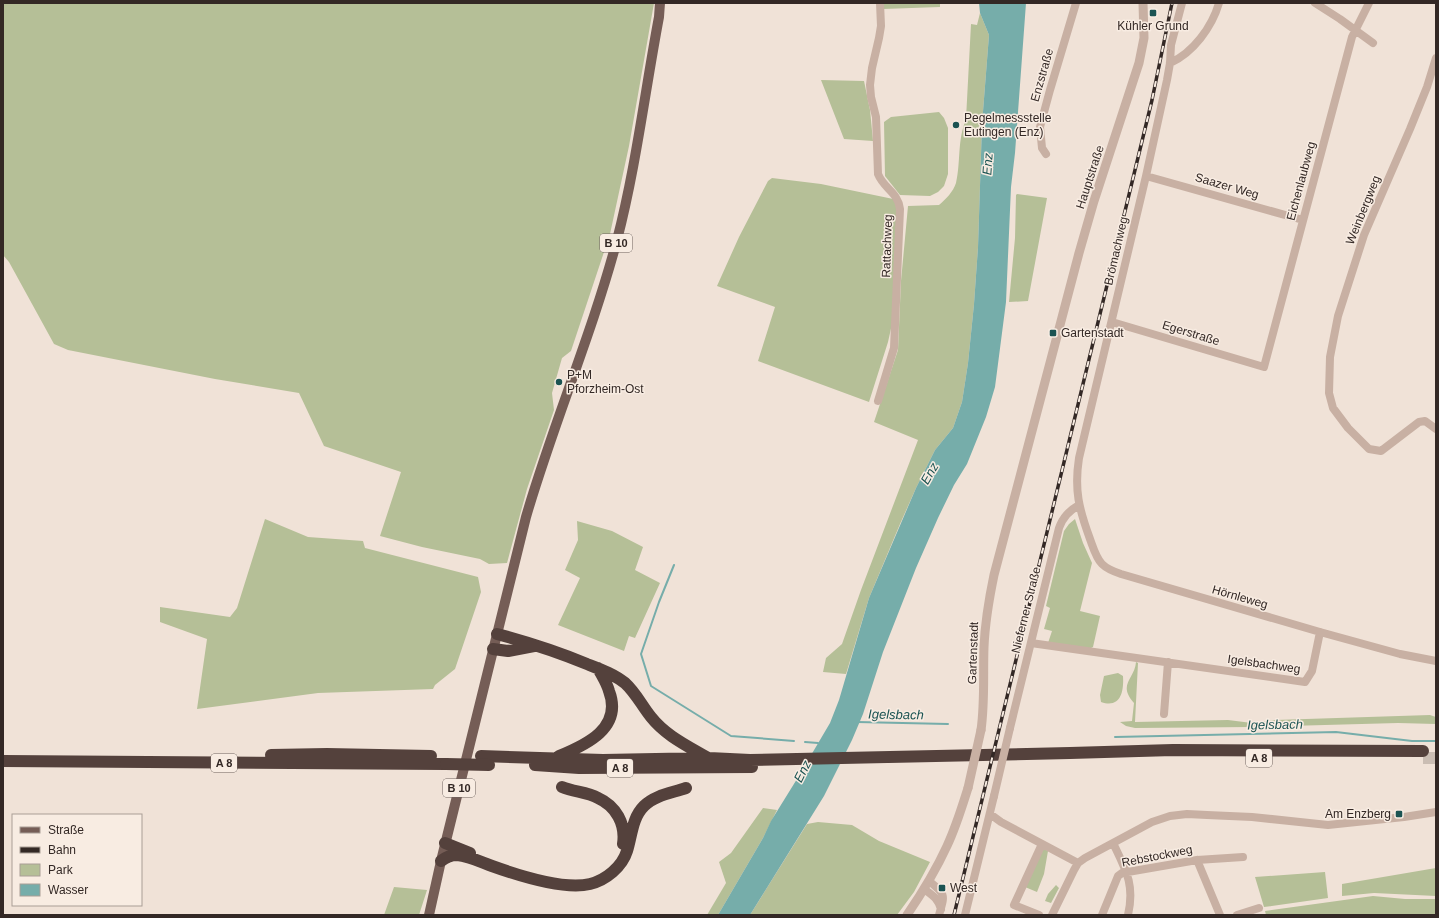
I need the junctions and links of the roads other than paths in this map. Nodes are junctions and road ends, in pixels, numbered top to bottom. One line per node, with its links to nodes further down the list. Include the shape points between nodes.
1 (660, 3): 10 (main road, B 10)
2 (664, 3): 10 (main road, B 10)
3 (880, 3): 21 (street, Rattachweg, via 879,38 870,85 876,116 878,174 880,181 897,198 900,209 894,348)
4 (1076, 3): 15 (street, Enzstraße, via 1040,127 1042,148)
5 (1143, 3): 19 (street, Hauptstraße, via 1144,38 1139,63 1094,201)
6 (1182, 3): 14 (street, Brömachweg, via 1171,45)
7 (1218, 3): 14 (street, via 1207,29 1182,57)
8 (1369, 3): 11 (street, Eichenlaubweg)
9 (1318, 4): 11 (street)
10 (659, 17): 25 (main road, B 10, via 617,239 531,498)
11 (1355, 31): 12 (street); 17 (street, Eichenlaubweg)
12 (1373, 43)
13 (1436, 58): 22 (street, Weinbergweg, via 1410,129 1364,235 1334,332 1329,376 1329,393 1333,408 1369,449 1381,451 1419,422 1425,421)
14 (1170, 63): 16 (street, Brömachweg)
15 (1046, 154)
16 (1146, 176): 17 (street, Saazer Weg); 18 (street, Brömachweg)
17 (1303, 220): 20 (street, Eichenlaubweg)
18 (1112, 322): 20 (street, Egerstraße); 23 (street, Brömachweg, via 1079,458)
19 (1050, 358): 53 (street, Gartenstadt, bridge, via 998,556 988,604 984,634 984,703 981,730 968,788 948,845)
20 (1264, 367)
21 (878, 401)
22 (1436, 429)
23 (1079, 505): 24 (street, Hörnleweg, via 1092,546 1100,563 1106,568); 26 (street, Nieferner Straße, via 1065,515 1058,528)
24 (1320, 632): 29 (street, Hörnleweg); 30 (street, Igelsbachweg, via 1312,671 1305,682)
25 (497, 634): 27 (highway); 28 (main road, B 10)
26 (1031, 643): 30 (street, Igelsbachweg); 44 (street, Nieferner Straße, bridge)
27 (538, 645): 28 (highway); 31 (highway)
28 (492, 654): 45 (main road, B 10)
29 (1436, 661)
30 (1168, 662): 32 (street)
31 (598, 668): 35 (highway, via 610,692 610,720 593,740); 36 (highway, via 626,684 651,718 665,731)
32 (1164, 714)
33 (3, 753): 37 (highway, A 8, via 208,756 327,754)
34 (1423, 754): 40 (highway, A 8, via 1173,750)
35 (555, 758): 36 (highway, A 8); 38 (highway, A 8)
36 (709, 758): 40 (highway, A 8)
37 (445, 760): 38 (highway, A 8, bridge); 39 (highway, A 8)
38 (485, 760): 40 (highway, A 8, via 579,768)
39 (3, 761)
40 (750, 764)
41 (562, 787): 45 (highway, via 599,798 620,818 624,832 623,846 613,865 600,875 583,880 557,878 516,868)
42 (686, 788): 50 (highway, via 658,797 644,806 636,819 627,852 621,863 609,875 591,884 558,884 464,856 453,855)
43 (1436, 812): 46 (street, via 1328,825 1187,814 1152,822)
44 (990, 814): 47 (street); 59 (street, Nieferner Straße)
45 (445, 843): 50 (main road, B 10)
46 (1113, 843): 51 (street); 52 (street)
47 (1042, 844): 51 (street); 60 (street, via 1014,905)
48 (1242, 857): 49 (street, Rebstockweg)
49 (1197, 860): 52 (street, Rebstockweg); 64 (street)
50 (441, 861): 57 (main road, B 10)
51 (1078, 863): 61 (street)
52 (1127, 872): 62 (street, Rebstockweg, via 1118,876); 63 (street, via 1131,893)
53 (929, 881): 54 (street, Gartenstadt); 56 (street, via 943,895)
54 (924, 890): 56 (street, via 939,902); 58 (street, Gartenstadt)
55 (1259, 908): 65 (street)
56 (940, 912)
57 (429, 915)
58 (907, 915)
59 (966, 915)
60 (1039, 915)
61 (1052, 915)
62 (1102, 915)
63 (1128, 915)
64 (1220, 915)
65 (1237, 915)

